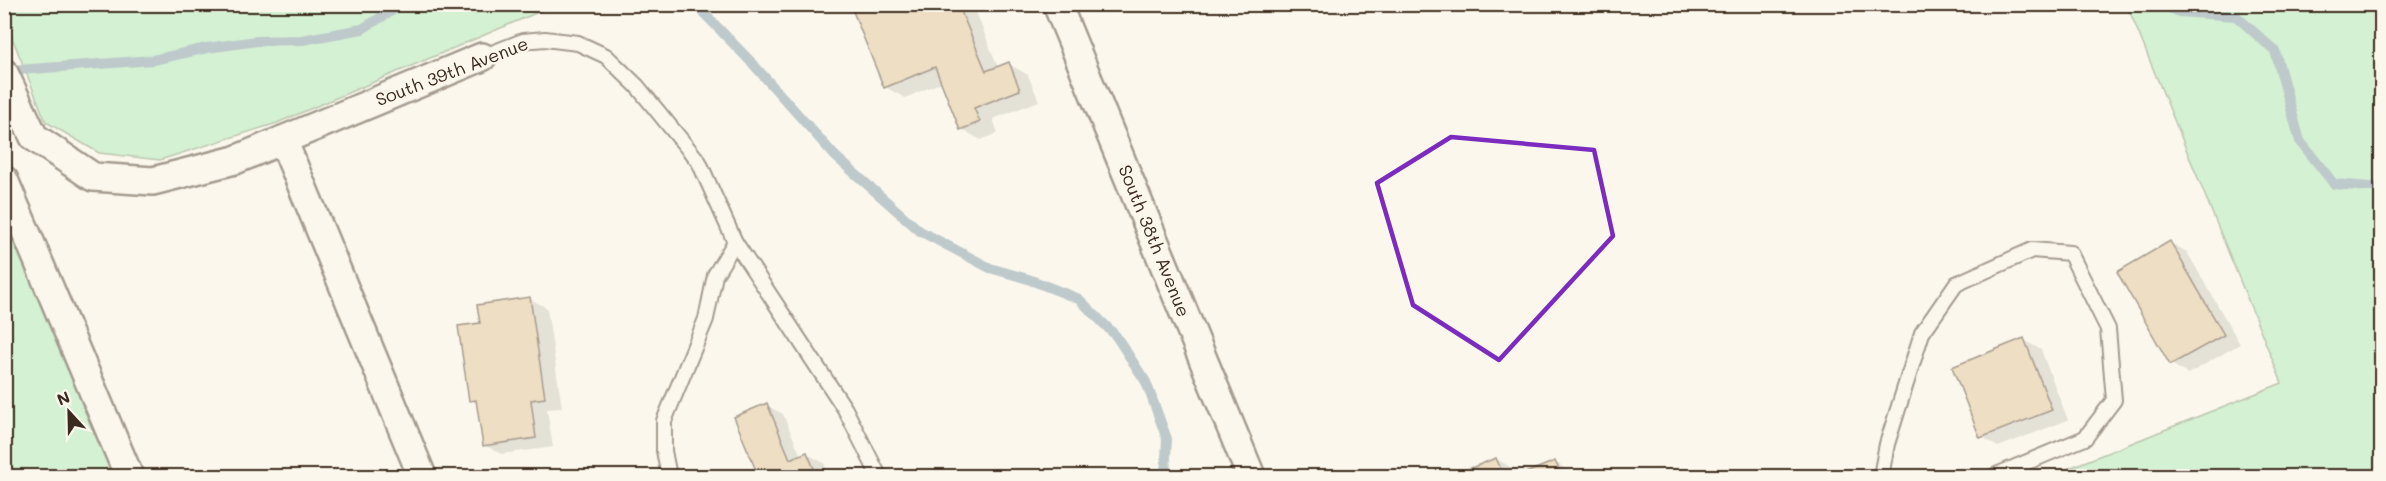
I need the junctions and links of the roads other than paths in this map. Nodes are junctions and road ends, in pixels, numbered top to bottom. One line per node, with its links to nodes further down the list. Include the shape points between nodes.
1 (1057, 4): 11 (street, South 38th Avenue)
2 (482, 57): 4 (street, South 39th Avenue); 6 (lane, South 39th Avenue, via 523,41 545,39 578,43 606,56 637,86 699,162)
3 (8, 80): 4 (street, South 39th Avenue, via 34,138 93,177 153,181 235,160)
4 (283, 140): 8 (street)
5 (4, 180): 7 (street)
6 (735, 242): 9 (lane, via 715,275 706,319 664,421); 10 (lane, South 39th Avenue, via 845,409)
7 (129, 477)
8 (422, 477)
9 (669, 477)
10 (879, 477)
11 (1251, 477)
12 (1881, 477): 13 (lane, via 1887,444 1922,333 1956,284 2032,250 2070,253 2108,329 2114,400 2085,438)
13 (1994, 477)

